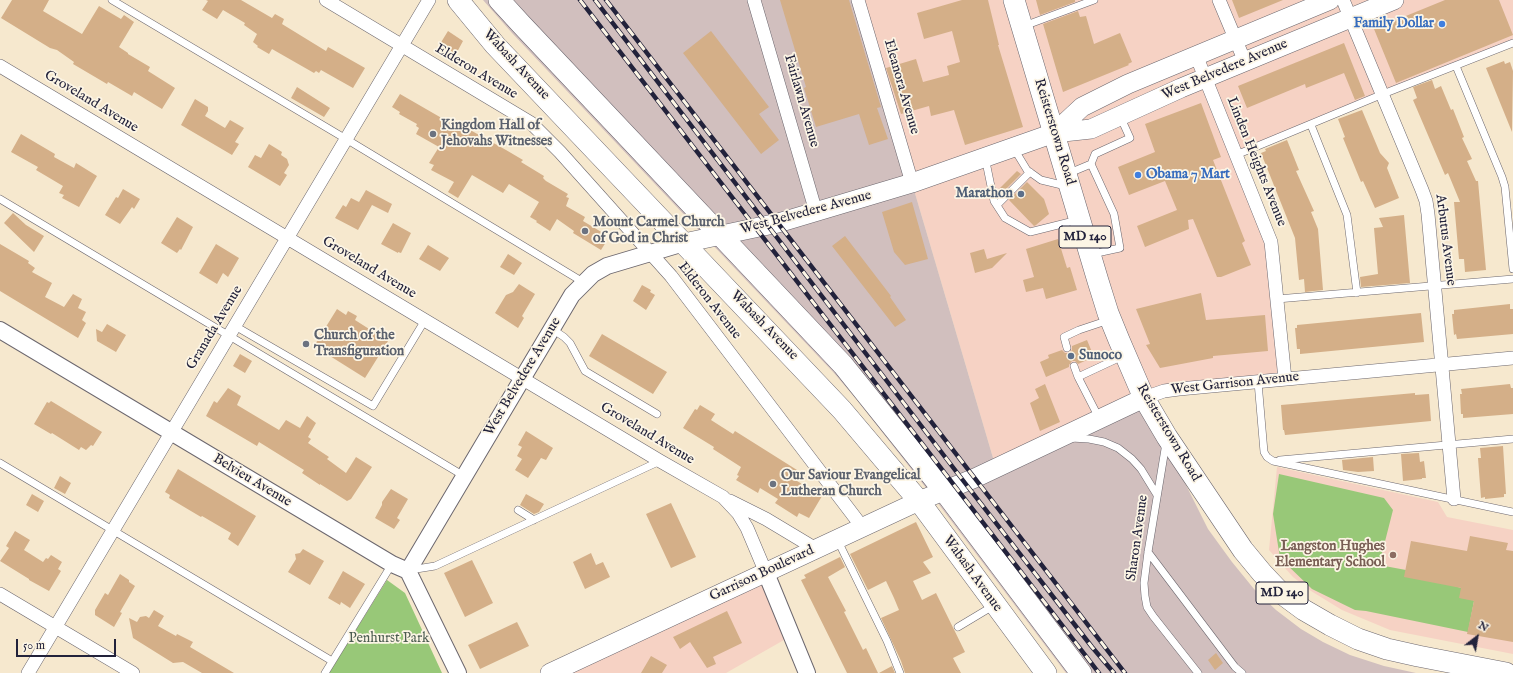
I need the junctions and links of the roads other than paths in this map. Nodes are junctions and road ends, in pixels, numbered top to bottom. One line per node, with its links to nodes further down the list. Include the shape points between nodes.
1 (112, 0): 28 (lane)
2 (326, 0): 18 (street, Elderon Avenue)
3 (429, 0): 18 (street, Granada Avenue)
4 (458, 0): 42 (main road, Wabash Avenue, via 495,45)
5 (499, 0): 40 (main road, Wabash Avenue)
6 (754, 0): 38 (street, Fairlawn Avenue)
7 (858, 0): 35 (street, Eleanora Avenue)
8 (1014, 0): 15 (main road, Reisterstown Road / MD 140)
9 (1094, 0): 15 (lane)
10 (1219, 0): 16 (street)
11 (1330, 0): 16 (main road, West Belvedere Avenue)
12 (1343, 0): 14 (street, Arbutus Avenue)
13 (1382, 2): 14 (main road, West Belvedere Avenue)
14 (1351, 18): 20 (main road, West Belvedere Avenue); 24 (street, Arbutus Avenue)
15 (1022, 26): 27 (main road, Reisterstown Road / MD 140)
16 (1234, 39): 19 (main road, West Belvedere Avenue); 20 (street)
17 (1513, 43): 22 (lane)
18 (402, 46): 28 (street, Granada Avenue); 43 (street, Elderon Avenue, via 531,123)
19 (1196, 55): 23 (street, Linden Heights Avenue); 27 (main road, West Belvedere Avenue, via 1082,107)
20 (1245, 62): 23 (main road, West Belvedere Avenue)
21 (0, 66): 41 (street, Groveland Avenue)
22 (1456, 66): 24 (lane); 45 (lane, via 1505,187)
23 (1205, 78): 25 (main road, West Belvedere Avenue); 30 (street, Linden Heights Avenue)
24 (1383, 94): 26 (lane); 48 (street, Arbutus Avenue, via 1426,201)
25 (1120, 116): 27 (main road, West Belvedere Avenue, via 1091,129); 32 (lane, via 1130,138 1095,154)
26 (1310, 125): 30 (lane); 49 (lane, via 1347,215)
27 (1054, 133): 29 (main road, West Belvedere Avenue); 34 (main road, Reisterstown Road / MD 140)
28 (346, 139): 41 (street, Granada Avenue); 47 (lane)
29 (1013, 147): 31 (main road, West Belvedere Avenue); 33 (lane)
30 (1236, 155): 50 (street, Linden Heights Avenue, via 1271,242)
31 (985, 157): 35 (main road, West Belvedere Avenue); 37 (lane)
32 (1091, 164): 34 (lane); 44 (lane, via 1114,214 1120,248)
33 (1030, 172): 34 (lane, via 1041,180); 37 (lane)
34 (1068, 181): 39 (main road, Reisterstown Road / MD 140)
35 (912, 183): 38 (main road, West Belvedere Avenue)
36 (0, 199): 55 (lane)
37 (997, 205): 39 (lane, via 1004,218 1030,232)
38 (816, 212): 40 (main road, West Belvedere Avenue, via 769,226)
39 (1080, 219): 44 (main road, Reisterstown Road / MD 140)
40 (719, 235): 42 (main road, West Belvedere Avenue); 78 (main road, Wabash Avenue, via 843,365)
41 (288, 238): 52 (street, Groveland Avenue); 55 (street, Granada Avenue)
42 (684, 243): 43 (street, West Belvedere Avenue); 82 (main road, Wabash Avenue, via 819,385)
43 (650, 252): 47 (street, West Belvedere Avenue, via 607,266); 86 (street, Elderon Avenue)
44 (1090, 254): 51 (main road, Reisterstown Road / MD 140)
45 (1513, 269)
46 (1513, 279): 48 (lane)
47 (583, 282): 53 (street, West Belvedere Avenue, via 572,295)
48 (1434, 286): 49 (lane); 59 (street, Arbutus Avenue)
49 (1357, 293): 50 (lane)
50 (1278, 299): 63 (street, Linden Heights Avenue)
51 (1111, 319): 56 (lane, via 1064,337); 57 (main road, Reisterstown Road / MD 140)
52 (425, 320): 55 (lane, via 373,406); 62 (street, Groveland Avenue)
53 (552, 329): 62 (street, West Belvedere Avenue); 66 (lane, via 570,343 585,370)
54 (0, 330): 68 (street, Belvieu Avenue)
55 (232, 330): 68 (street, Granada Avenue); 76 (lane)
56 (1067, 348)
57 (1125, 355): 61 (lane); 65 (main road, Reisterstown Road / MD 140)
58 (1513, 358): 59 (street, West Garrison Avenue)
59 (1442, 365): 63 (street, West Garrison Avenue); 72 (street, Arbutus Avenue)
60 (1074, 366): 61 (lane)
61 (1078, 377): 67 (lane)
62 (522, 378): 75 (street, Groveland Avenue); 76 (street, West Belvedere Avenue)
63 (1285, 379): 64 (street, West Garrison Avenue)
64 (1258, 382): 65 (street, West Garrison Avenue, via 1178,389); 73 (lane, via 1264,452)
65 (1144, 398): 67 (main road, West Garrison Avenue); 69 (main road, Reisterstown Road / MD 140)
66 (657, 414)
67 (1099, 418): 70 (main road, West Garrison Avenue)
68 (171, 432): 87 (street, Granada Avenue); 91 (street, Belvieu Avenue)
69 (1167, 437): 79 (lane, Sharon Avenue); 110 (main road, Reisterstown Road / MD 140, via 1243,550 1281,593 1304,610 1358,639 1387,649)
70 (1057, 438): 77 (main road, West Garrison Avenue); 79 (lane, via 1090,439 1118,448 1142,469)
71 (1513, 439): 72 (lane)
72 (1449, 445): 73 (lane); 81 (street, Arbutus Avenue)
73 (1273, 461): 81 (lane)
74 (0, 462): 87 (lane)
75 (660, 462): 80 (street, Groveland Avenue); 85 (lane)
76 (464, 476): 92 (street, West Belvedere Avenue)
77 (974, 478): 78 (main road, Garrison Boulevard)
78 (944, 491): 82 (main road, Garrison Boulevard); 107 (main road, Wabash Avenue)
79 (1157, 495): 90 (lane, Sharon Avenue)
80 (723, 497): 89 (street, Groveland Avenue); 93 (street, Groveland Avenue, via 741,518)
81 (1454, 499): 84 (lane)
82 (919, 501): 86 (main road, Garrison Boulevard); 95 (main road, Wabash Avenue)
83 (518, 510): 85 (lane)
84 (1513, 512)
85 (534, 520): 92 (lane, via 436,566)
86 (863, 528): 88 (main road, Garrison Boulevard)
87 (113, 530): 96 (street, Granada Avenue); 98 (lane)
88 (837, 539): 89 (main road, Garrison Boulevard); 105 (lane)
89 (816, 549): 93 (main road, Garrison Boulevard)
90 (1148, 552): 108 (lane, Sharon Avenue, via 1144,583 1147,607); 109 (lane)
91 (392, 564): 92 (street, Belvieu Avenue); 98 (lane)
92 (408, 571): 103 (street)
93 (766, 573): 99 (main road, Garrison Boulevard); 104 (street)
94 (0, 594): 96 (street)
95 (995, 605): 97 (lane); 106 (main road, Wabash Avenue)
96 (55, 626): 100 (street, Granada Avenue); 101 (street)
97 (958, 627)
98 (332, 661): 102 (lane)
99 (562, 671)
100 (28, 673)
101 (133, 673)
102 (325, 673)
103 (458, 673)
104 (807, 673)
105 (900, 673)
106 (1046, 673)
107 (1081, 673)
108 (1198, 673)
109 (1242, 673)
110 (1506, 673)

